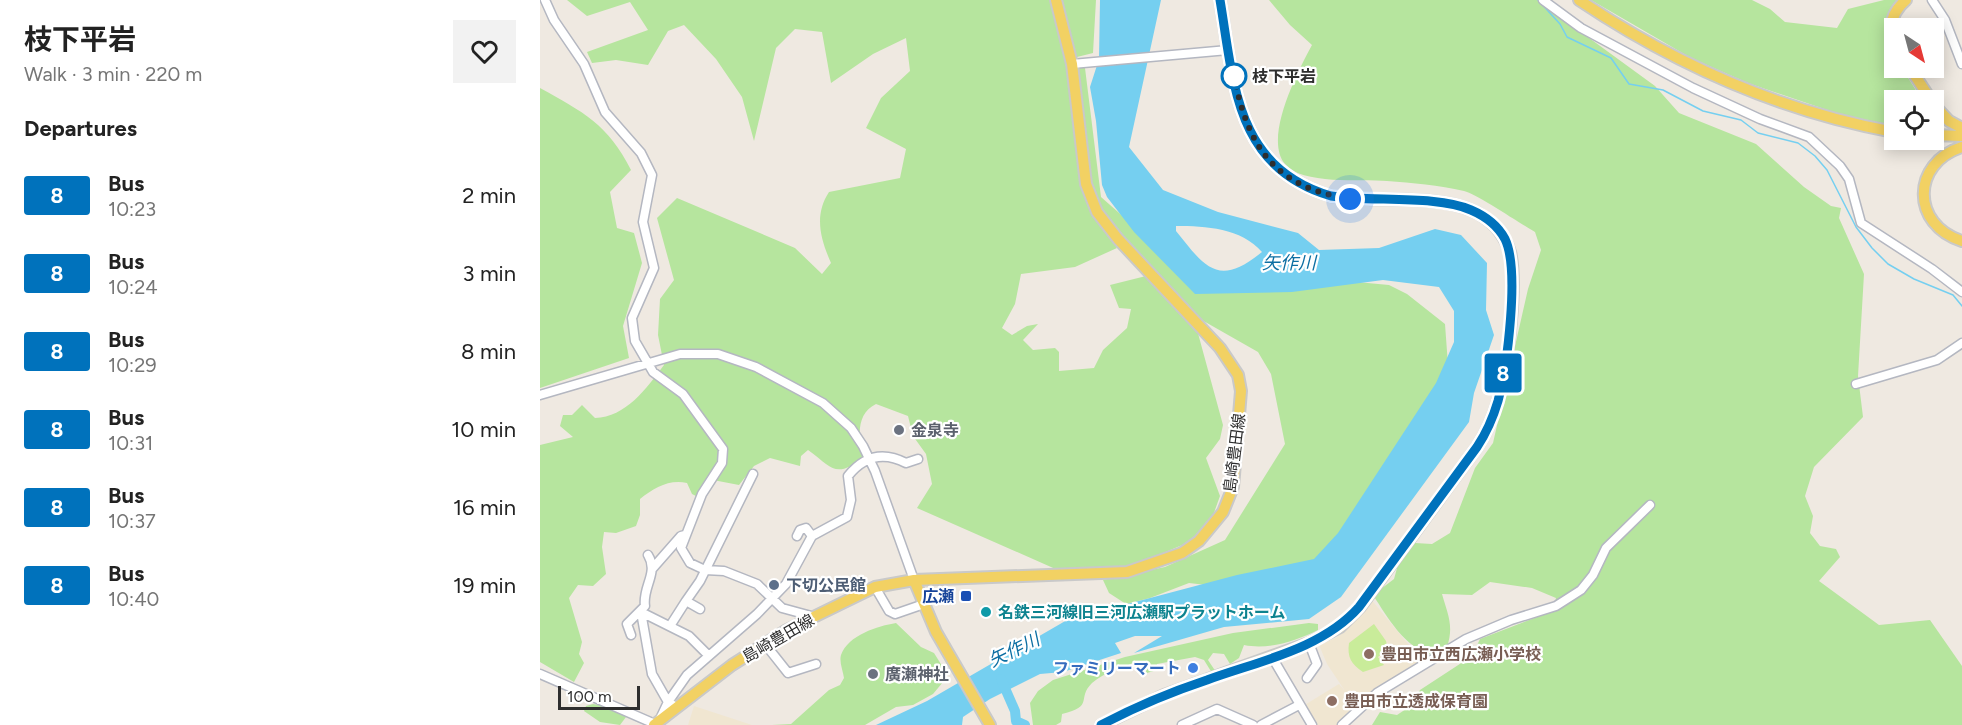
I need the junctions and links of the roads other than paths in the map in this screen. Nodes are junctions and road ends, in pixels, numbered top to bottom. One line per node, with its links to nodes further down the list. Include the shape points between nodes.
1 (545, 0): 21 (street, via 585,64 605,112 641,153 652,175 643,222 654,268 632,318 635,341)
2 (1056, 0): 10 (main road, 島崎豊田線)
3 (1220, 0): 9 (main road)
4 (1543, 0): 19 (street, via 1581,28 1693,88 1809,137 1849,179 1861,223)
5 (1579, 0): 14 (main road, via 1664,52 1738,87 1812,114)
6 (1905, 0): 8 (main road)
7 (1932, 0): 11 (street, via 1945,20)
8 (1893, 18)
9 (1228, 50): 10 (street); 44 (main road, via 1248,131 1266,156 1293,179 1319,193 1350,199 1459,205 1495,225 1510,253 1508,337 1500,392 1490,425 1359,607 1340,627)
10 (1075, 64): 34 (main road, 島崎豊田線, via 1086,184 1097,212 1220,348 1238,375 1241,391 1233,487 1222,512 1199,541 1182,553 1127,572)
11 (1962, 64)
12 (1944, 116): 13 (main road)
13 (1962, 128)
14 (1884, 130)
15 (1944, 135): 16 (main road)
16 (1962, 136)
17 (1962, 147): 18 (main road, via 1943,155 1934,165 1923,200 1942,232)
18 (1962, 241)
19 (1962, 292)
20 (1962, 343): 22 (street, via 1937,360)
21 (647, 364): 23 (street); 24 (street, via 680,354 718,354 756,367 837,414); 28 (street, via 689,401 723,449 722,463 702,494)
22 (1856, 384)
23 (540, 395)
24 (870, 459): 25 (street, via 877,455 895,457 906,463); 30 (street, via 858,464 848,476 851,500 847,517); 34 (street)
25 (918, 459)
26 (753, 474): 33 (street)
27 (1650, 504): 60 (street, via 1606,548 1581,590 1557,606 1466,639 1377,693)
28 (686, 535): 32 (street); 33 (street, via 681,548 685,556)
29 (797, 536): 30 (street, via 806,528)
30 (812, 536): 36 (street, via 786,584)
31 (648, 555): 32 (street)
32 (652, 569): 40 (street)
33 (705, 570): 36 (street, via 724,571 757,584); 37 (street)
34 (914, 580): 35 (main road, 島崎豊田線); 38 (main road)
35 (874, 587): 38 (street, via 895,614); 41 (main road, 島崎豊田線)
36 (772, 596): 41 (street, via 786,610); 46 (street)
37 (686, 601): 39 (street); 42 (street)
38 (924, 604): 54 (main road)
39 (700, 609)
40 (641, 612): 42 (street); 43 (street, via 627,624); 51 (street, via 652,674)
41 (815, 616): 45 (main road, 島崎豊田線)
42 (670, 626): 46 (street, via 689,636)
43 (631, 635)
44 (1309, 643): 47 (main road); 50 (street, via 1317,664)
45 (765, 644): 48 (street, via 788,673); 51 (main road, 島崎豊田線)
46 (709, 656): 51 (street, via 687,675)
47 (1272, 657): 52 (street); 55 (main road, via 1164,695)
48 (816, 664)
49 (540, 674): 53 (street)
50 (1307, 678)
51 (672, 705): 53 (main road, 島崎豊田線)
52 (1299, 705): 58 (street); 59 (street)
53 (656, 723)
54 (989, 724)
55 (1101, 725)
56 (1182, 725): 57 (street, via 1217,709)
57 (1253, 725)
58 (1261, 725)
59 (1312, 725)
60 (1342, 725)

